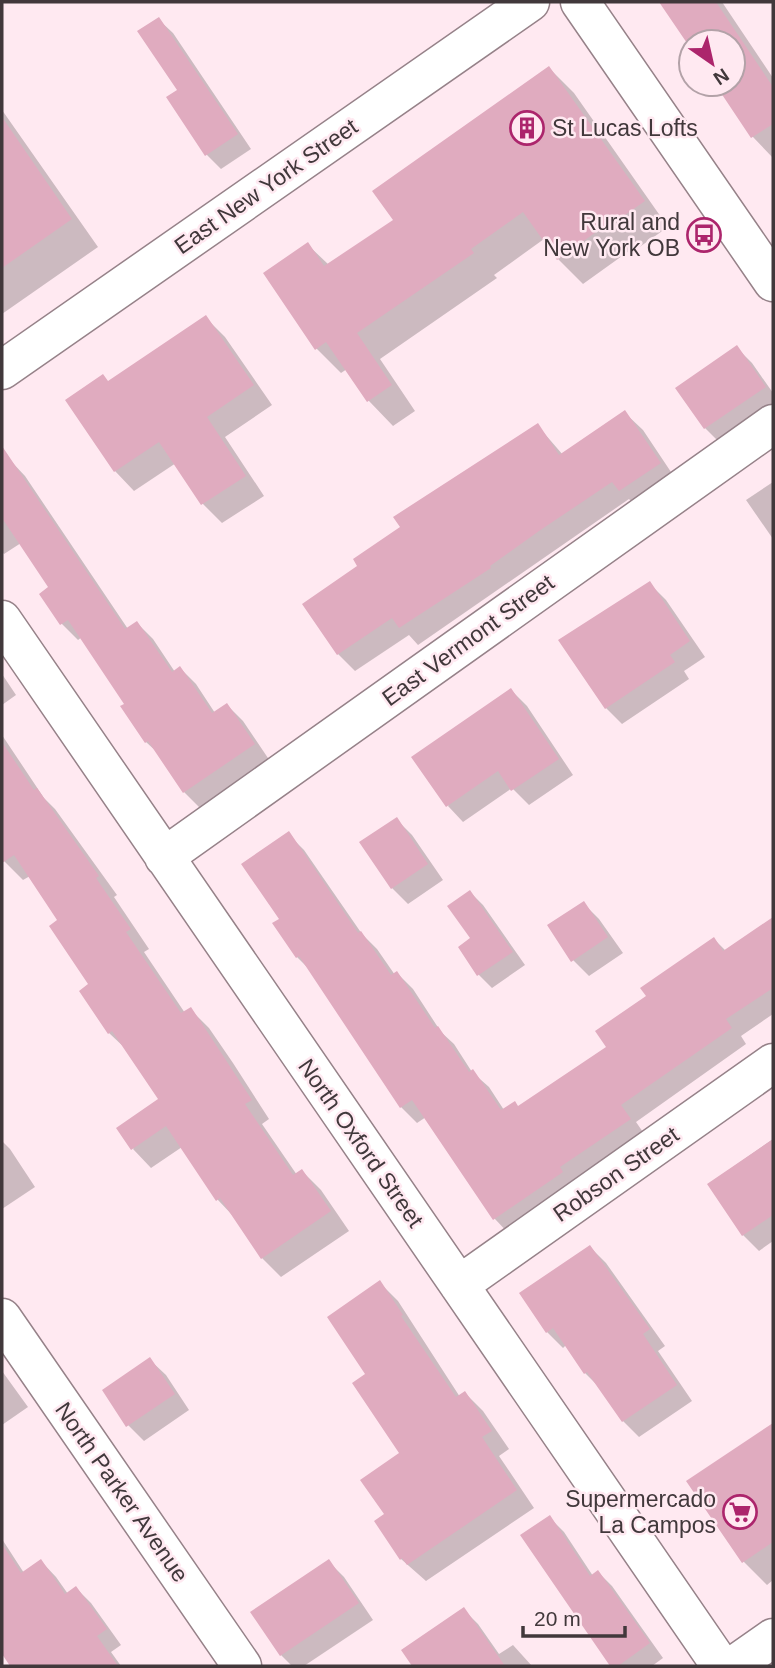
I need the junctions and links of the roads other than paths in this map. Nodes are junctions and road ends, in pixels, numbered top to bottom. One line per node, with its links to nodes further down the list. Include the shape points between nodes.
1 (530, 2): 4 (street, East New York Street)
2 (580, 2): 3 (street)
3 (773, 282)
4 (2, 370)
5 (773, 424): 7 (street, East Vermont Street)
6 (2, 620): 7 (street, North Oxford Street)
7 (164, 857): 9 (street, North Oxford Street)
8 (773, 1063): 9 (street, Robson Street)
9 (459, 1284): 13 (street, North Oxford Street)
10 (2, 1318): 12 (street, North Parker Avenue)
11 (773, 1638): 14 (street)
12 (242, 1666)
13 (721, 1666)
14 (733, 1666)

